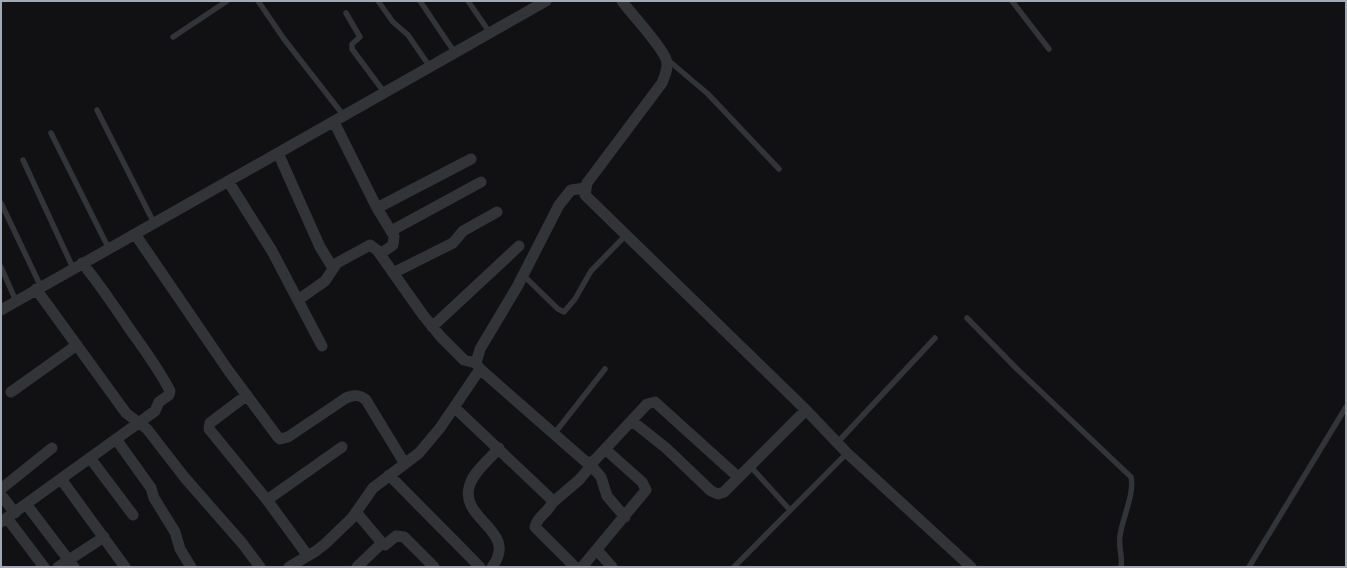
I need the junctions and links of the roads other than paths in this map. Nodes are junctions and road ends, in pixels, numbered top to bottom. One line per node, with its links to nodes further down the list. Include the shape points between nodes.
1 (227, 1): 11 (lane)
2 (258, 1): 18 (lane)
3 (378, 1): 15 (lane, via 393,22 408,35)
4 (420, 1): 13 (lane)
5 (468, 1): 10 (lane)
6 (546, 1): 10 (street)
7 (622, 1): 14 (street)
8 (1012, 1): 12 (lane)
9 (346, 13): 16 (lane, via 360,37 352,44 352,49)
10 (490, 33): 13 (street)
11 (173, 37)
12 (1049, 49)
13 (456, 53): 15 (street)
14 (666, 59): 24 (lane, via 708,94); 27 (street, via 667,67 662,83)
15 (430, 67): 16 (street)
16 (384, 92): 18 (street)
17 (97, 110): 31 (lane)
18 (344, 116): 19 (street)
19 (334, 122): 21 (street); 29 (street)
20 (51, 133): 36 (lane)
21 (278, 153): 25 (street); 40 (street, via 320,247)
22 (471, 159): 29 (street)
23 (23, 160): 38 (lane)
24 (779, 169)
25 (228, 181): 31 (street); 44 (street, via 272,251)
26 (481, 182): 32 (street)
27 (585, 188): 34 (street, via 585,195 589,201); 42 (street, via 575,188 566,194)
28 (1, 203): 43 (lane)
29 (377, 208): 32 (street)
30 (497, 212): 41 (street, via 463,231 453,243)
31 (154, 223): 33 (street)
32 (391, 231): 37 (street, via 395,240 393,245)
33 (135, 234): 36 (street); 55 (street)
34 (626, 235): 42 (lane, via 591,271 575,299 564,312); 58 (street)
35 (519, 246): 48 (street)
36 (110, 249): 38 (street)
37 (380, 254): 40 (street, via 374,247 366,246); 41 (street)
38 (78, 266): 43 (street); 60 (street, via 102,289 170,391 170,395 158,403 155,411)
39 (1, 267): 45 (lane)
40 (333, 268): 44 (street, via 324,281)
41 (393, 273): 48 (street)
42 (523, 275): 52 (street, via 480,349)
43 (39, 288): 45 (street); 50 (street)
44 (298, 300): 51 (street)
45 (16, 301): 46 (street)
46 (1, 310)
47 (967, 318): 106 (lane, via 1131,477 1132,487 1119,539)
48 (432, 327): 52 (street, via 458,356)
49 (935, 338): 63 (lane)
50 (77, 345): 54 (street); 60 (street, via 126,413)
51 (322, 346)
52 (478, 366): 56 (street); 61 (street)
53 (605, 369): 61 (lane)
54 (11, 392)
55 (247, 395): 70 (street, via 280,439 288,437 346,398 361,396 366,400); 78 (street, via 210,423 209,429)
56 (454, 407): 66 (street); 70 (street, via 430,441)
57 (1346, 407): 107 (lane)
58 (806, 410): 63 (street); 72 (street)
59 (632, 421): 67 (street); 74 (street, via 666,448 711,491 718,494 724,492); 74 (street, via 650,402 659,404)
60 (140, 422): 62 (street); 95 (street)
61 (554, 434): 71 (street)
62 (116, 440): 69 (street); 94 (street, via 151,488)
63 (837, 443): 68 (street)
64 (342, 447): 78 (street)
65 (52, 448): 76 (street)
66 (499, 448): 79 (street, via 551,499); 100 (street, via 476,473 470,484 468,497 472,508 498,539 499,557)
67 (605, 449): 71 (street); 84 (street, via 645,486 644,495)
68 (847, 453): 81 (lane); 105 (street)
69 (90, 458): 75 (street); 83 (street)
70 (405, 464): 73 (street)
71 (590, 464): 79 (street, via 578,480); 84 (street, via 601,477 607,496)
72 (750, 466): 74 (street); 81 (lane)
73 (389, 475): 82 (street, via 373,488); 99 (street)
74 (738, 477)
75 (61, 479): 80 (street); 86 (street)
76 (1, 489)
77 (1, 494): 85 (street)
78 (267, 500): 89 (street)
79 (552, 503): 101 (street, via 537,520 535,527)
80 (26, 504): 85 (street); 90 (street)
81 (790, 510): 104 (lane)
82 (356, 512): 87 (street); 89 (street, via 325,544)
83 (133, 515)
84 (625, 517): 88 (street)
85 (8, 518): 91 (street)
86 (104, 537): 90 (street); 93 (street)
87 (382, 543): 97 (street); 98 (street, via 389,544 396,536 404,537)
88 (597, 550): 102 (street); 103 (street)
89 (308, 556): 96 (street)
90 (72, 563): 92 (street)
91 (44, 567)
92 (58, 567)
93 (125, 567)
94 (191, 567)
95 (260, 567)
96 (289, 567)
97 (357, 567)
98 (434, 567)
99 (480, 567)
100 (492, 567)
101 (575, 567)
102 (582, 567)
103 (612, 567)
104 (734, 567)
105 (972, 567)
106 (1121, 567)
107 (1249, 567)

